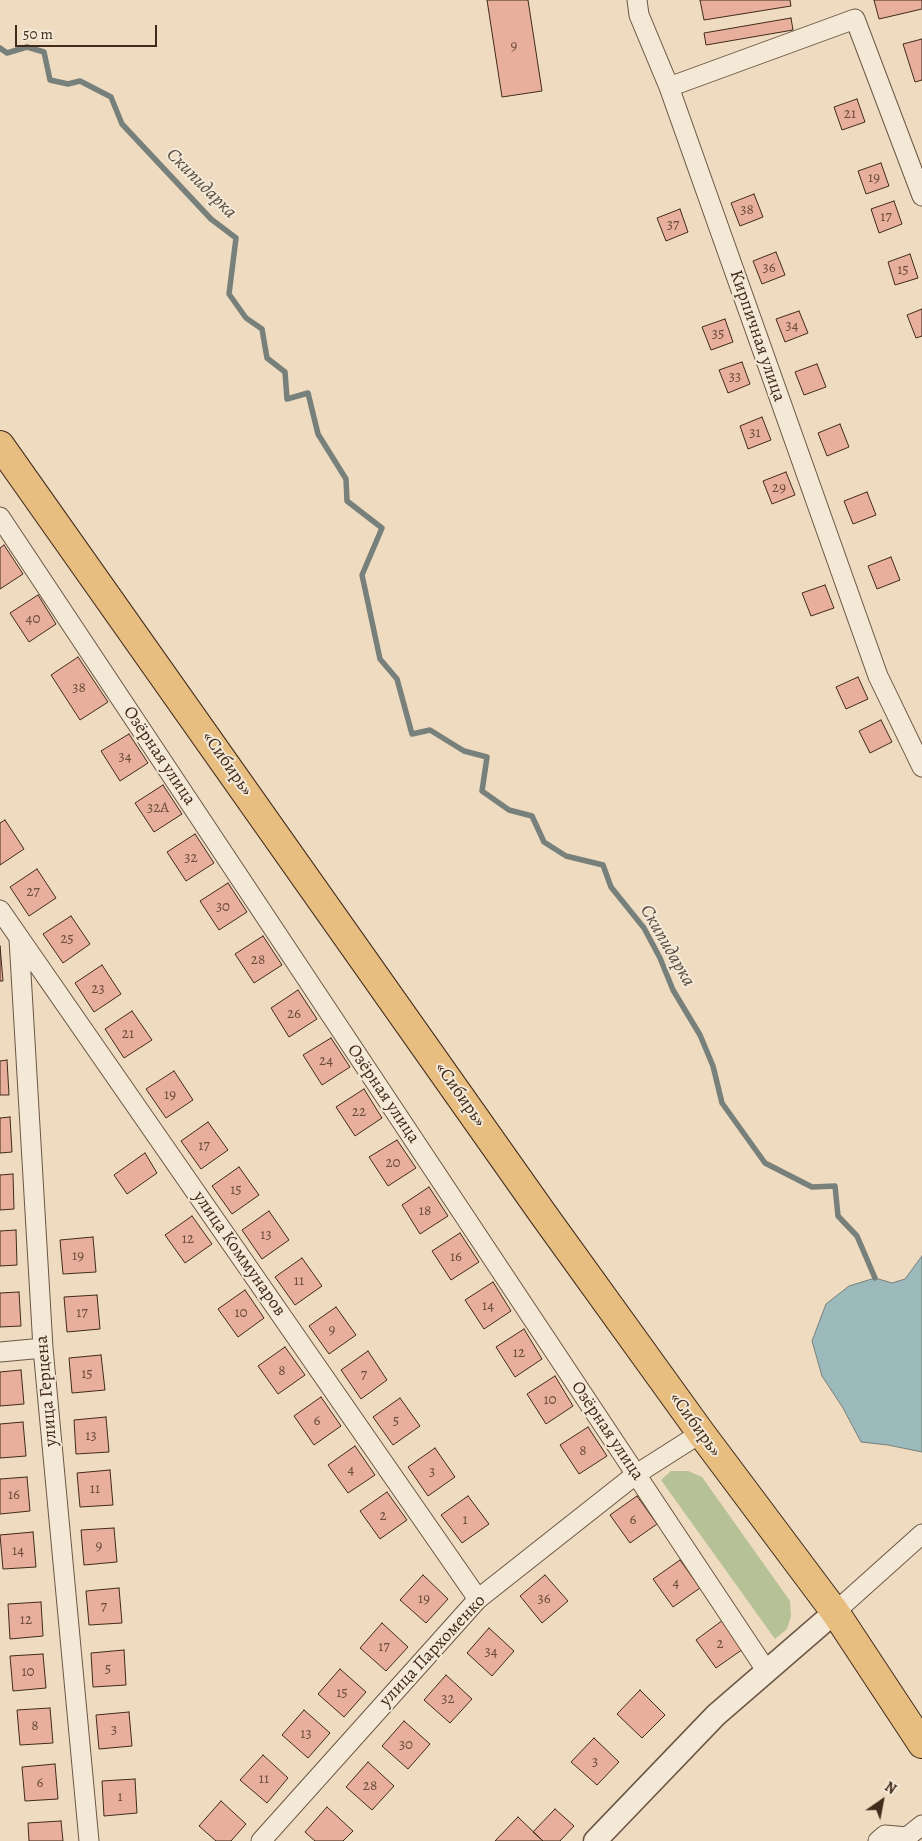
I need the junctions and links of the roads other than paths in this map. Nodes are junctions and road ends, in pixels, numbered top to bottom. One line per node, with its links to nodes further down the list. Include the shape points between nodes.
1 (637, 0): 2 (street, Кирпичная улица, via 639,15)
2 (669, 87): 3 (street, via 855,19); 6 (street, Кирпичная улица, via 878,676)
3 (922, 196)
4 (0, 445): 11 (main road, «Сибирь»)
5 (0, 517): 12 (street, Озёрная улица)
6 (922, 767)
7 (0, 910): 8 (street, улица Коммунаров)
8 (19, 939): 9 (street, улица Герцена); 14 (street, улица Коммунаров)
9 (42, 1348): 10 (street); 19 (street, улица Герцена)
10 (0, 1352)
11 (701, 1433): 12 (street, улица Пархоменко); 15 (main road, «Сибирь»)
12 (635, 1475): 14 (street, улица Пархоменко); 16 (street, Озёрная улица)
13 (922, 1534): 15 (street)
14 (478, 1599): 20 (street, улица Пархоменко)
15 (835, 1612): 16 (street); 17 (main road, «Сибирь»)
16 (766, 1670): 21 (street, via 716,1714)
17 (922, 1744)
18 (914, 1834): 22 (street, via 885,1835)
19 (89, 1841)
20 (261, 1841)
21 (595, 1841)
22 (878, 1841)

